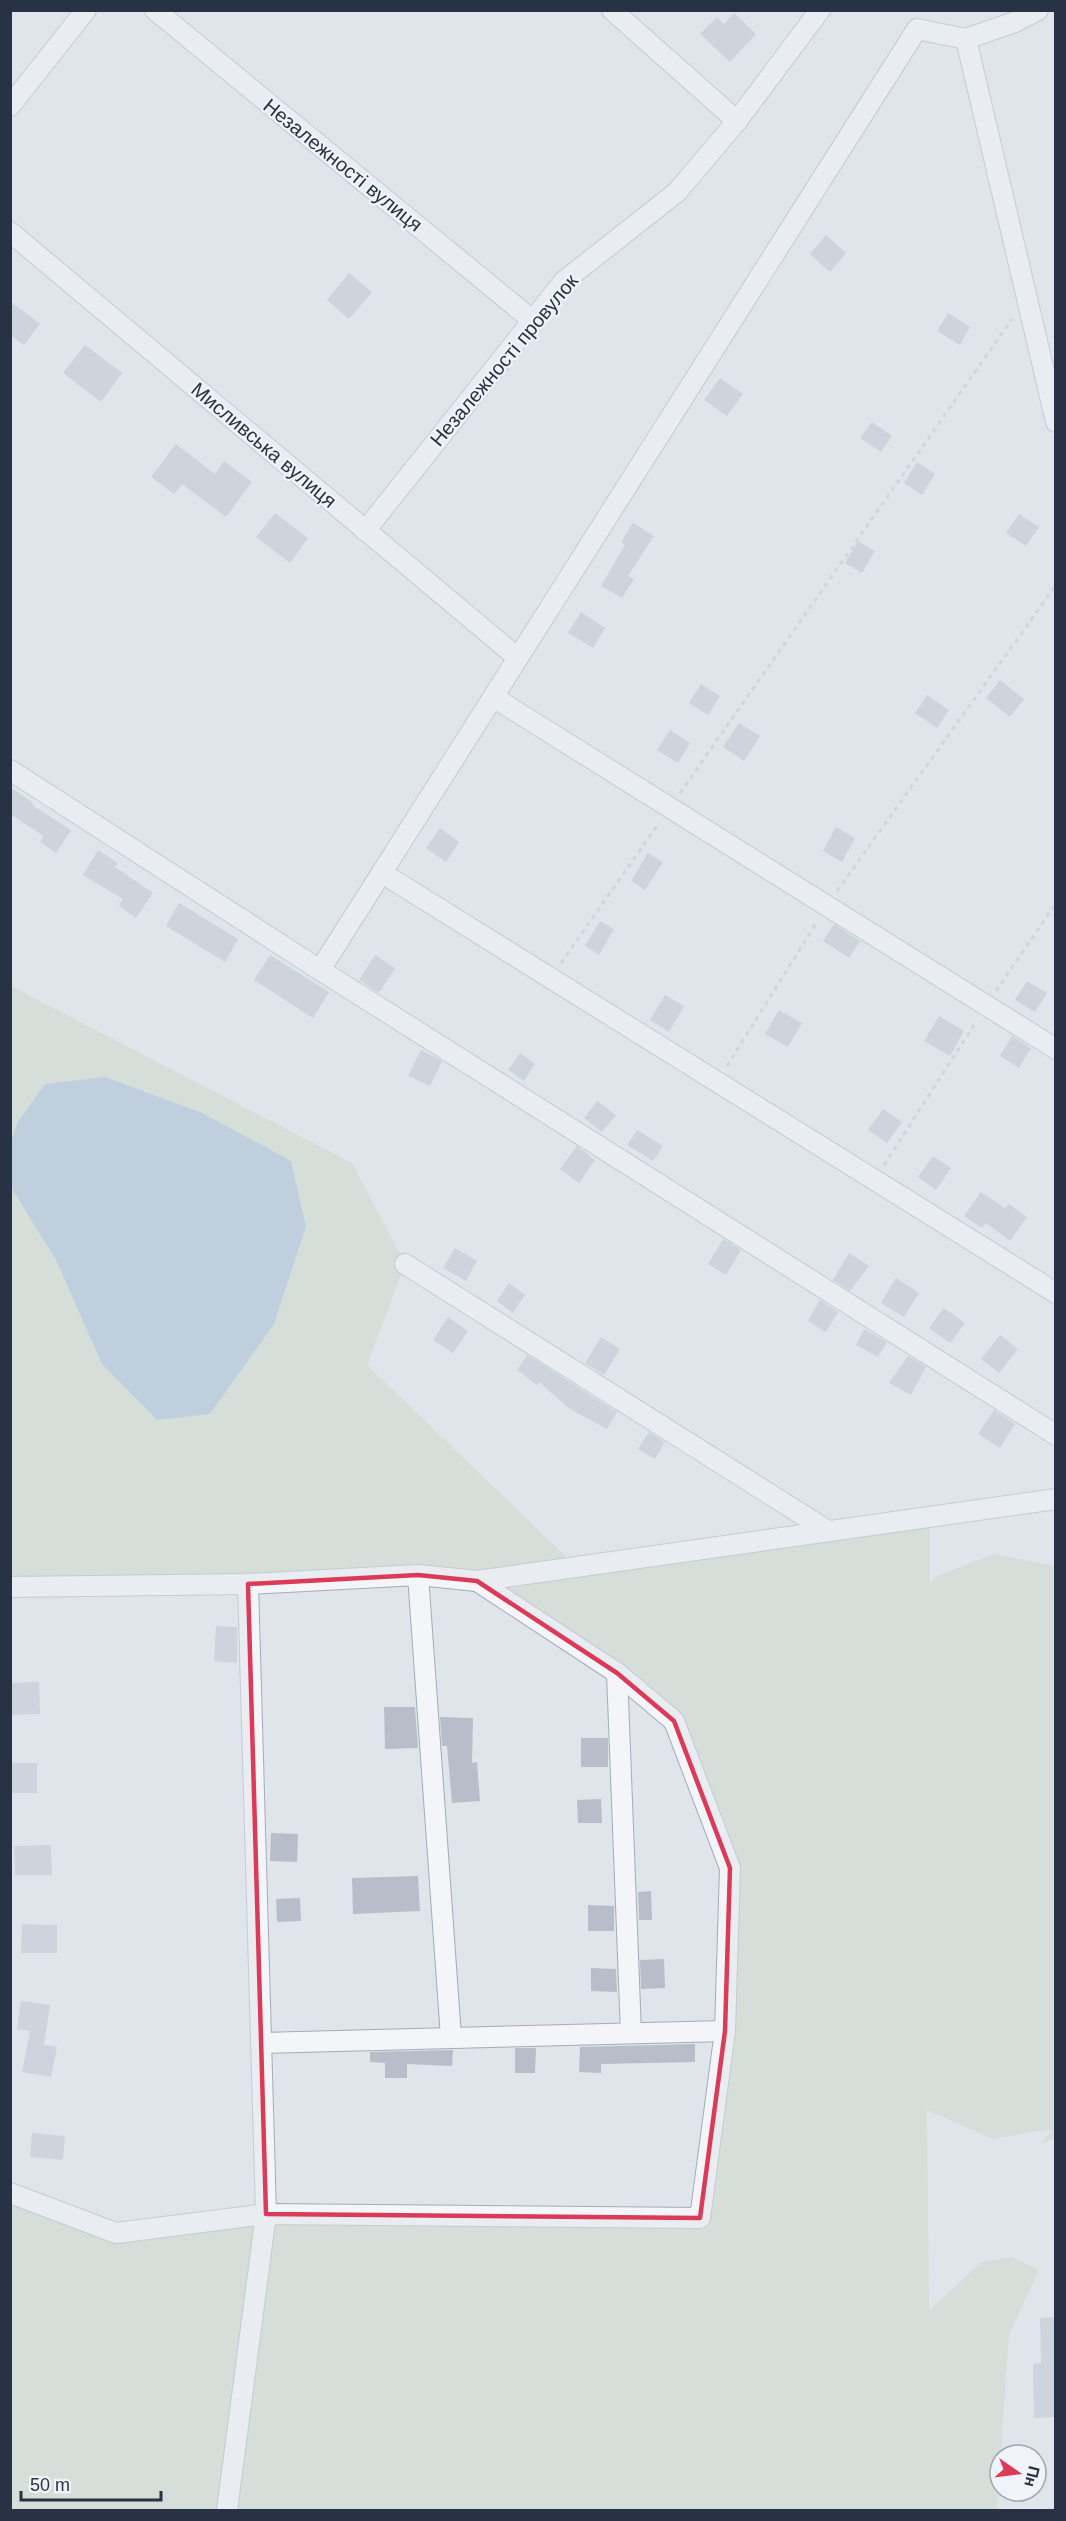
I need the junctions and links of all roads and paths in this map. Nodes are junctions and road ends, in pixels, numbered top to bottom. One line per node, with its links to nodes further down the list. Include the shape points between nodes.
1 (86, 10): 7 (street)
2 (155, 10): 11 (street, Незалежності вулиця)
3 (612, 10): 8 (street)
4 (819, 10): 8 (street, Незалежності провулок)
5 (1038, 10): 6 (street)
6 (966, 39): 10 (street); 15 (street, via 917,29)
7 (10, 106)
8 (737, 121): 11 (street, Незалежності провулок, via 677,192 564,282)
9 (10, 232): 13 (street, Мисливська вулиця)
10 (1027, 298): 12 (street); 18 (path)
11 (532, 320): 13 (street, Незалежності провулок)
12 (1056, 422)
13 (365, 531): 15 (street, Мисливська вулиця)
14 (1056, 585): 21 (path)
15 (518, 658): 16 (street)
16 (493, 697): 18 (street); 19 (street)
17 (10, 770): 22 (street)
18 (670, 808): 21 (street); 23 (path)
19 (382, 873): 22 (street); 23 (street)
20 (1056, 903): 24 (path)
21 (827, 906): 24 (street); 26 (path)
22 (320, 970): 30 (street)
23 (550, 978): 26 (street)
24 (986, 1005): 25 (street); 27 (path)
25 (1056, 1049)
26 (717, 1082): 27 (street)
27 (875, 1180): 29 (street)
28 (405, 1264): 32 (street)
29 (1056, 1293)
30 (1056, 1436)
31 (1056, 1500): 32 (street)
32 (828, 1531): 34 (street)
33 (418, 1575): 34 (street); 35 (street); 40 (street)
34 (477, 1581): 37 (street)
35 (248, 1584): 36 (street); 41 (street)
36 (10, 1587)
37 (617, 1673): 38 (street, via 674,1721 730,1868); 39 (street)
38 (725, 2031): 39 (street); 43 (street, via 700,2218)
39 (631, 2033): 40 (street)
40 (451, 2037): 41 (street)
41 (261, 2043): 43 (street)
42 (10, 2193): 43 (street, via 116,2233)
43 (266, 2214): 44 (street)
44 (227, 2511)

